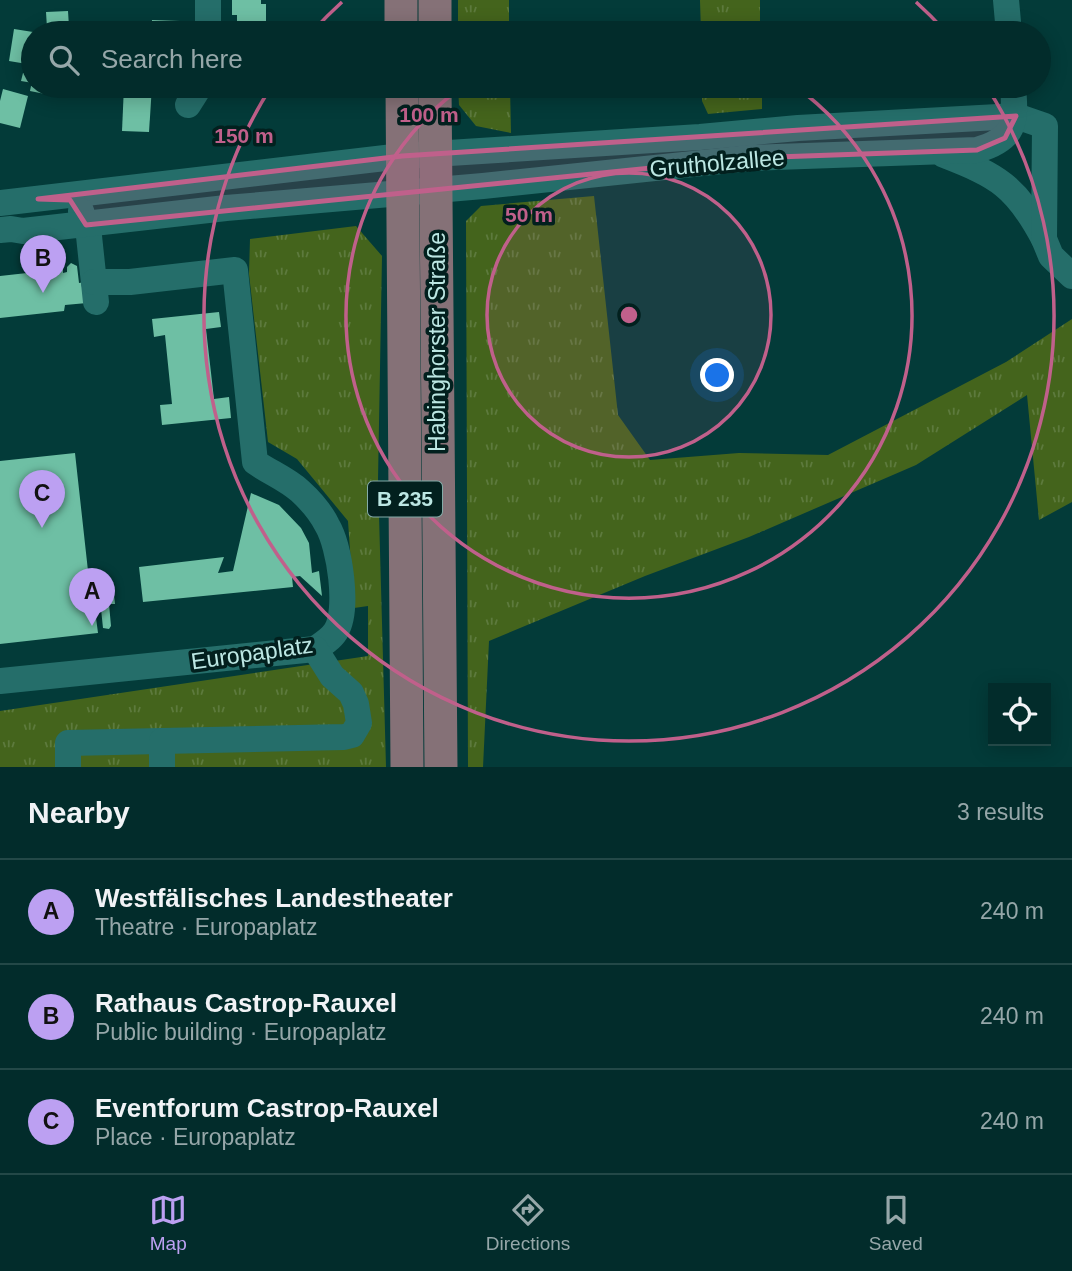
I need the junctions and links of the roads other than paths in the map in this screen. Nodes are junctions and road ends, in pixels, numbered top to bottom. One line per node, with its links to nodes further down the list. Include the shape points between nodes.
1 (208, 0): 5 (street)
2 (401, 0): 6 (main road)
3 (435, 0): 7 (main road)
4 (1006, 0): 8 (street)
5 (208, 21)
6 (401, 21)
7 (435, 21)
8 (1008, 21)
9 (402, 98): 15 (main road, Habinghorster Straße / B 235)
10 (435, 98): 14 (main road, Habinghorster Straße / B 235)
11 (1014, 98): 12 (street)
12 (1016, 117): 13 (street, Grutholzallee, via 1005,138 995,145); 14 (street, Grutholzallee); 22 (street, Grutholzallee, via 1045,126)
13 (936, 151): 16 (street, Grutholzallee, via 750,158); 22 (street, via 985,170 1013,191)
14 (435, 154): 15 (street, Grutholzallee); 16 (main road, Habinghorster Straße / B 235)
15 (402, 156): 17 (main road, Habinghorster Straße / B 235); 18 (street)
16 (436, 190): 17 (street, Grutholzallee); 30 (main road, Habinghorster Straße / B 235)
17 (402, 192): 20 (street); 29 (main road, Habinghorster Straße / B 235)
18 (38, 199): 19 (street); 20 (street, via 70,200 78,206)
19 (0, 203)
20 (86, 225): 21 (street); 24 (street, Europaplatz, via 95,292 130,282 235,271 255,462 300,490 334,542 341,618 329,640)
21 (0, 230)
22 (1044, 239): 23 (street, via 1051,256)
23 (1072, 276)
24 (315, 649): 25 (street, Europaplatz); 26 (street, via 356,704 359,723 352,735)
25 (0, 681)
26 (162, 741): 27 (street, via 68,743); 28 (street)
27 (68, 767)
28 (163, 767)
29 (407, 767)
30 (441, 767)

